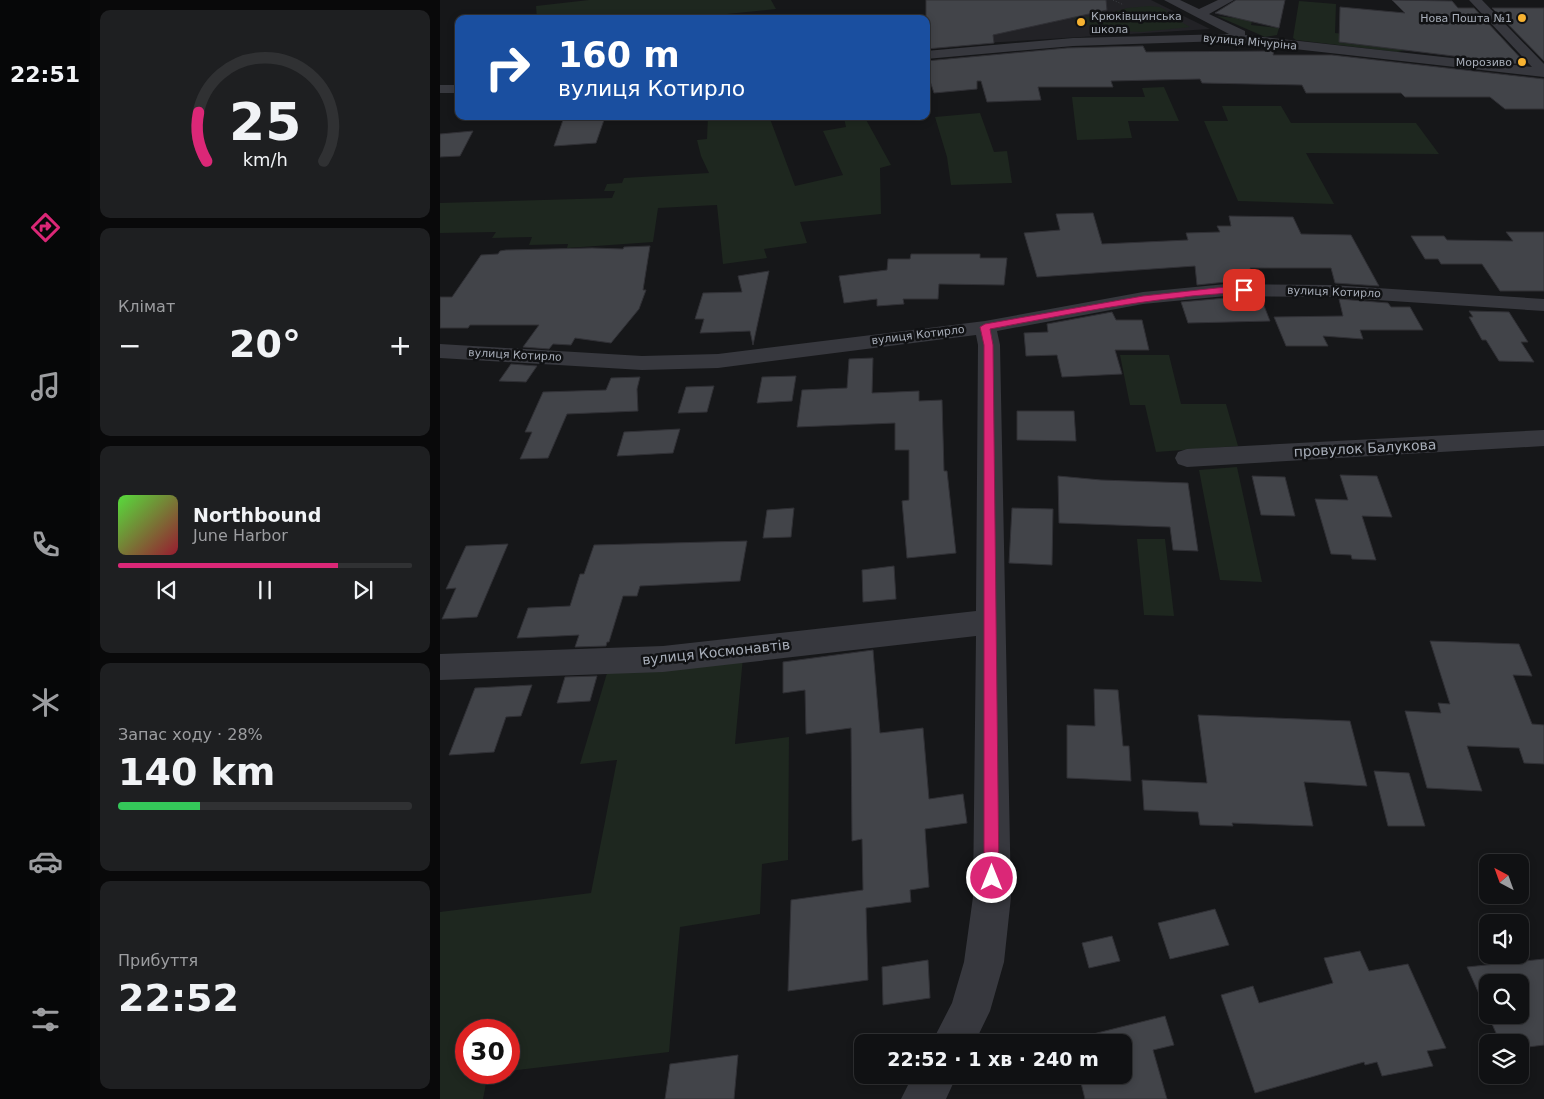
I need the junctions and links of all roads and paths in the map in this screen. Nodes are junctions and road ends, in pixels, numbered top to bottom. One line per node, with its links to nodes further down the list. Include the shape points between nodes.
1 (1113, 0): 5 (path)
2 (1170, 0): 6 (street)
3 (1228, 0): 6 (street)
4 (1475, 0): 9 (street)
5 (1124, 5)
6 (1199, 14): 7 (street)
7 (1253, 41): 8 (street, вулиця Мічуріна, via 1224,37 1070,37); 9 (street, вулиця Мічуріна)
8 (930, 54)
9 (1544, 72)
10 (455, 89): 11 (street)
11 (440, 90)
12 (1544, 305): 13 (street, вулиця Котирло, via 1331,291 1226,290 1143,298)
13 (985, 327): 14 (street, вулиця Котирло, via 718,361 642,363); 17 (street, via 988,345)
14 (440, 351)
15 (1544, 438): 16 (street, провулок Балукова)
16 (1186, 458)
17 (992, 622): 18 (street, вулиця Космонавтів, via 663,659); 19 (street, via 992,898 984,962 970,1011)
18 (440, 667)
19 (957, 1034)
20 (931, 1084): 21 (street)
21 (923, 1099)

